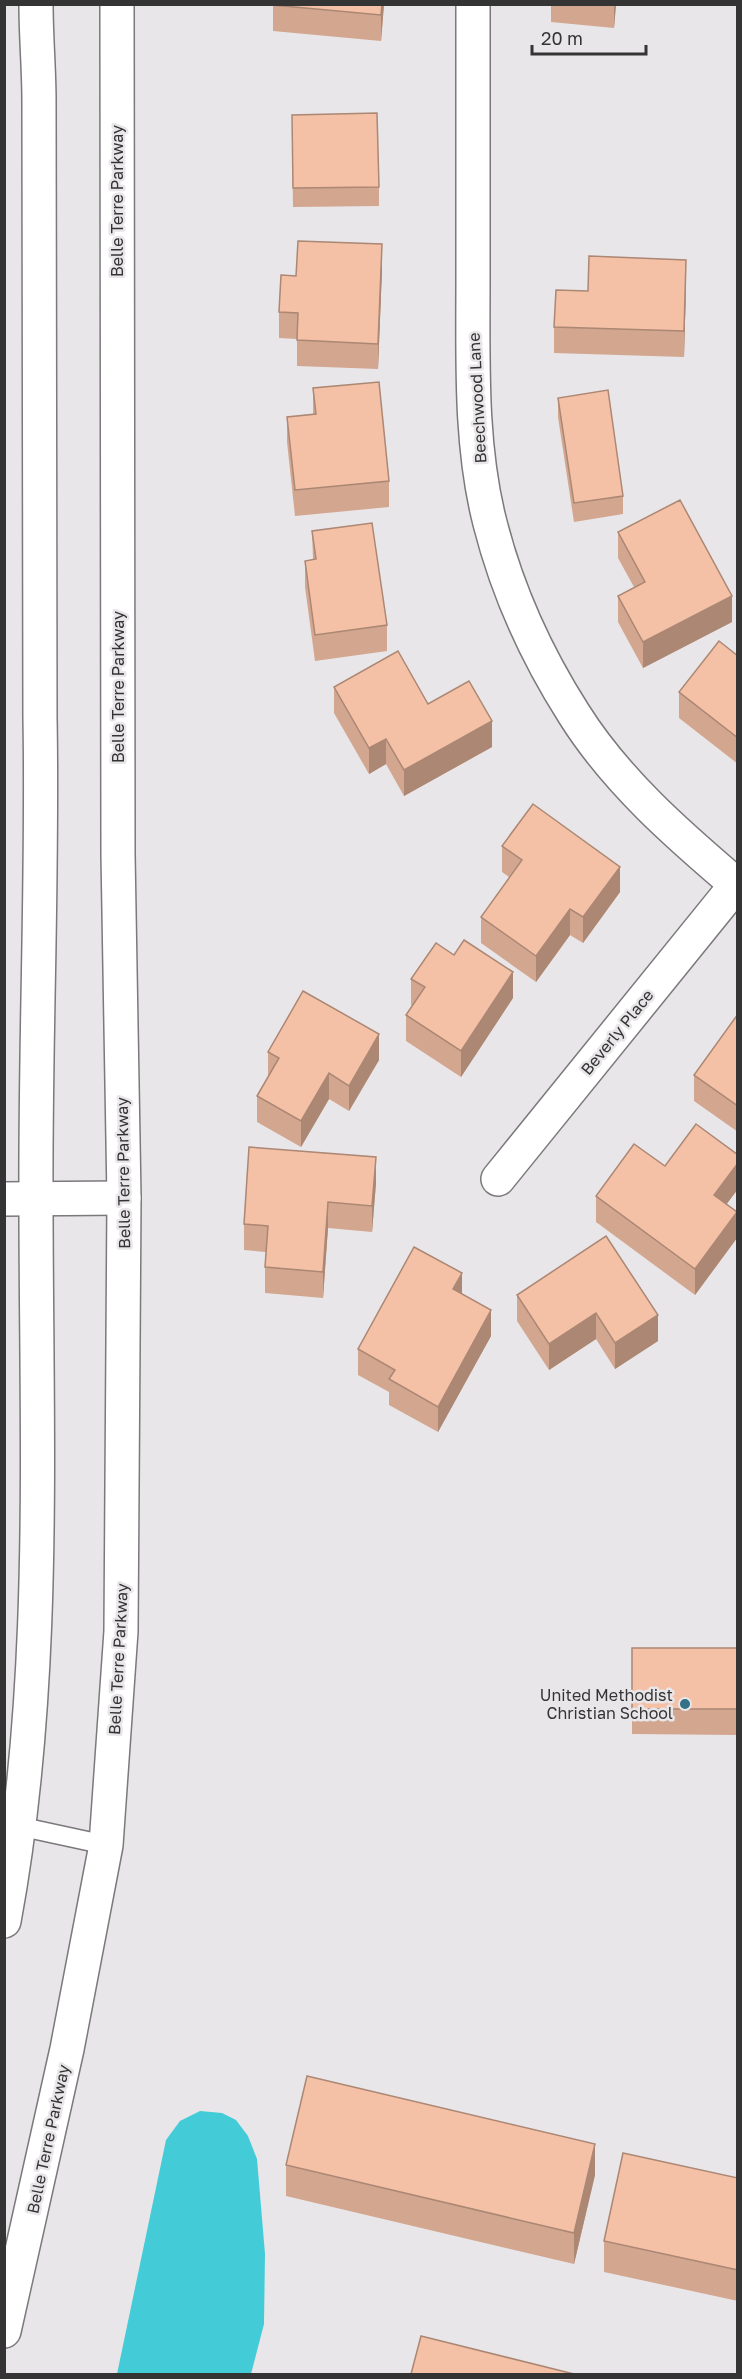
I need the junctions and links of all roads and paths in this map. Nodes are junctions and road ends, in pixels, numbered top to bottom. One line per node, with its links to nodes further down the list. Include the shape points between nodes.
1 (36, 4): 7 (main road, via 40,741)
2 (117, 4): 6 (main road, Belle Terre Parkway, via 118,854)
3 (473, 4): 4 (main road, Beechwood Lane, via 473,343 478,453 490,522 506,576 548,672 574,716 656,812)
4 (737, 886): 5 (main road, Beverly Place)
5 (498, 1179)
6 (124, 1198): 7 (main road); 9 (main road, Belle Terre Parkway, via 123,1557)
7 (20, 1199): 8 (main road, via 38,1493 34,1618)
8 (18, 1826): 9 (lane); 10 (main road)
9 (106, 1845): 11 (main road, Belle Terre Parkway, via 67,2049)
10 (4, 1921)
11 (4, 2331)

